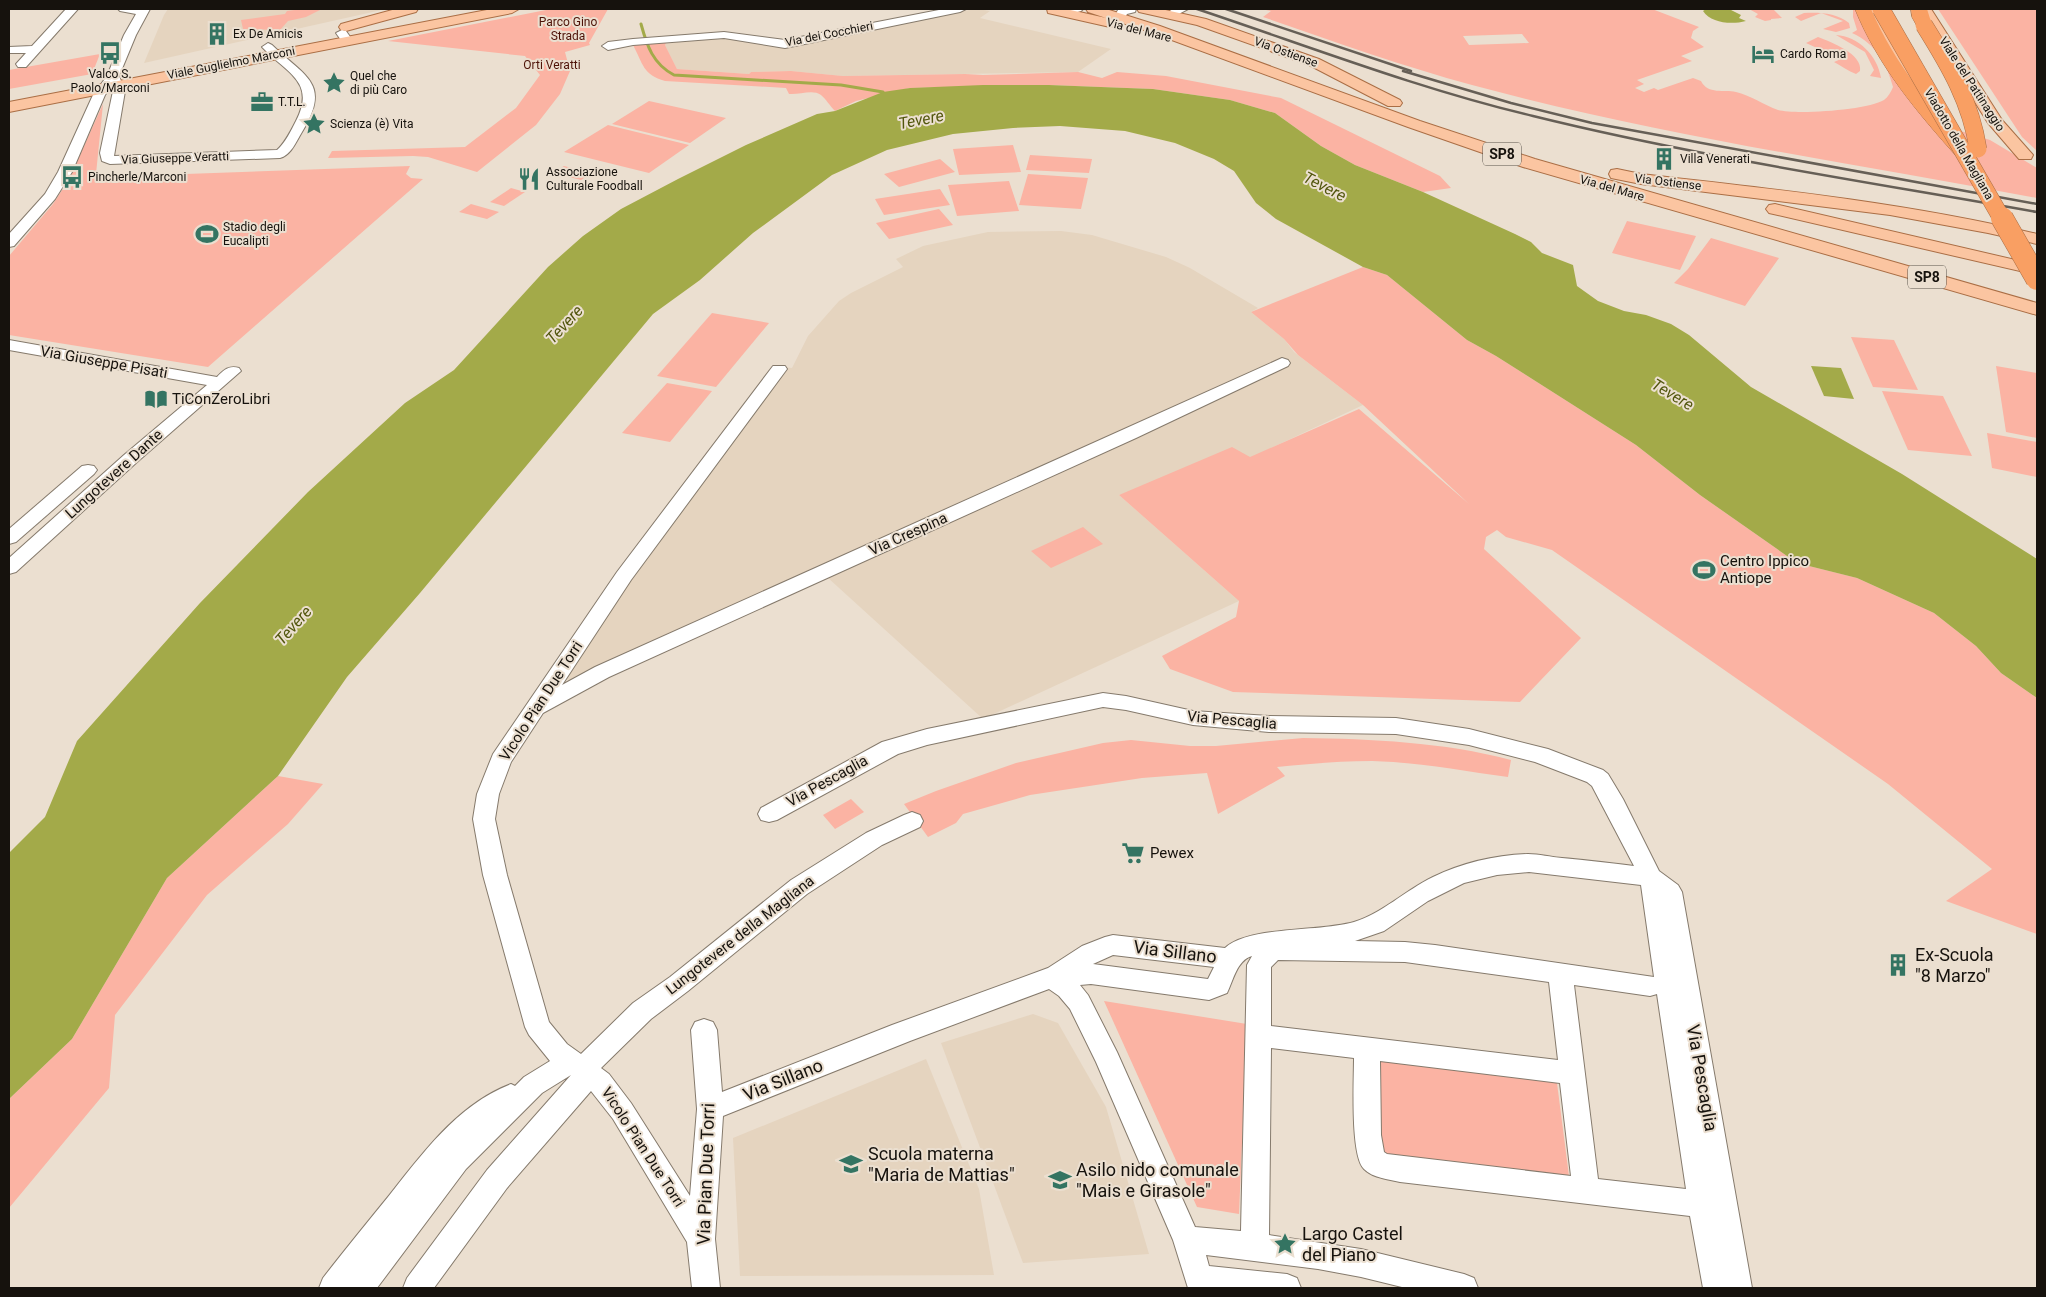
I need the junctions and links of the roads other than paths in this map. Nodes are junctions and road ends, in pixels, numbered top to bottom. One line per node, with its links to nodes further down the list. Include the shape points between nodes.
1 (72, 9): 21 (street)
2 (124, 9): 12 (street)
3 (467, 9): 16 (main road, Viale Guglielmo Marconi)
4 (512, 9): 18 (main road, Viale Guglielmo Marconi)
5 (960, 9): 20 (street, Via dei Cocchieri, via 785,44 724,35)
6 (1049, 9): 13 (main road, Via del Mare); 19 (main road, Via del Mare)
7 (1096, 9): 13 (main road, Via del Mare); 14 (main road, Via del Mare)
8 (1863, 9): 30 (highway, bridge, via 1904,85)
9 (1872, 9): 25 (main road)
10 (1881, 9): 30 (highway, Viadotto della Magliana, bridge)
11 (1894, 9): 30 (highway, Viadotto della Magliana)
12 (143, 10): 26 (street, via 121,54)
13 (1074, 10)
14 (1132, 12): 15 (main road, Via Ostiense); 19 (main road, Via del Mare)
15 (1172, 12): 32 (main road, Via Ostiense, via 1314,62 1386,100 1462,128 1570,163)
16 (414, 13): 18 (main road, Viale Guglielmo Marconi)
17 (1922, 14): 30 (main road, Viale del Pattinaggio); 30 (highway, bridge, via 1962,88)
18 (345, 37): 23 (main road, Viale Guglielmo Marconi)
19 (1194, 45): 38 (main road, Via del Mare / SP8, via 1530,163)
20 (608, 46)
21 (35, 49): 22 (street); 24 (street)
22 (9, 50)
23 (272, 51): 26 (main road, Viale Guglielmo Marconi); 26 (street, Via Giuseppe Veratti, via 308,87 310,102 306,115 280,154 110,160 106,152 112,133)
24 (22, 64)
25 (1912, 80)
26 (116, 81): 27 (main road, Viale Guglielmo Marconi); 28 (main road, Viale Guglielmo Marconi)
27 (102, 89): 29 (main road, Viale Guglielmo Marconi); 34 (street, via 66,172 50,196)
28 (9, 96)
29 (9, 106)
30 (1981, 139): 31 (main road, Viale del Pattinaggio); 35 (highway, Viadotto della Magliana); 37 (highway, Viadotto della Magliana, bridge)
31 (2031, 158)
32 (1641, 179): 33 (main road, Via Ostiense, via 1896,211); 36 (main road)
33 (2037, 238)
34 (9, 243)
35 (2037, 250)
36 (2037, 270)
37 (2037, 279)
38 (2037, 309)
39 (9, 345): 42 (street, Via Giuseppe Pisati)
40 (1282, 363): 46 (street, Via Crespina, via 611,668)
41 (779, 369): 46 (street, Vicolo Pian Due Torri, via 624,576)
42 (199, 378): 45 (street, Lungotevere Dante, via 226,377)
43 (88, 470): 44 (street, Lungotevere Dante)
44 (9, 538)
45 (9, 568)
46 (536, 708): 57 (street, Vicolo Pian Due Torri, via 501,760 488,794 484,819 495,875 538,1027 558,1052)
47 (768, 814): 49 (street, Via Pescaglia, via 890,748 1090,702 1110,701 1168,714 1224,721 1396,726 1486,740 1540,755 1600,780)
48 (912, 821): 57 (street, Lungotevere della Magliana, via 874,839 792,892 642,1011)
49 (1651, 877): 50 (street, via 1529,863 1497,866 1459,875 1420,894 1376,924 1354,932 1318,939 1268,942 1240,949); 62 (street, Via Pescaglia); 74 (street, Via Pescaglia, via 1670,892)
50 (1230, 959): 52 (street, Via Sillano, via 1113,945 1092,952); 52 (street, Via Sillano, via 1218,986 1209,990 1091,974)
51 (1560, 973): 53 (street); 55 (street, via 1405,952 1277,950 1267,954 1258,965); 58 (street)
52 (1053, 978): 60 (street, Via Sillano, via 901,1033); 64 (street, via 1079,1002)
53 (1650, 986)
54 (704, 1030): 60 (street, Via Pian Due Torri)
55 (1258, 1035): 56 (street); 65 (street)
56 (1367, 1048): 58 (street); 61 (street, via 1368,1135 1372,1159 1381,1165)
57 (582, 1068): 59 (street, Lungotevere della Magliana); 63 (street, Vicolo Pian Due Torri, via 600,1082 622,1111); 69 (street, Lungotevere della Magliana)
58 (1572, 1073): 61 (street)
59 (533, 1085): 67 (street, Lungotevere della Magliana, via 487,1109 452,1142); 68 (street, Lungotevere della Magliana, via 456,1160)
60 (710, 1109): 63 (street, Via Pian Due Torri)
61 (1586, 1191): 62 (street)
62 (1702, 1204): 73 (street, Via Pescaglia)
63 (701, 1239): 70 (street, Via Pian Due Torri)
64 (1188, 1240): 65 (street); 66 (street)
65 (1255, 1246): 72 (street, via 1362,1263)
66 (1202, 1284): 71 (street)
67 (333, 1288)
68 (360, 1288)
69 (417, 1288)
70 (706, 1288)
71 (1287, 1288)
72 (1464, 1288)
73 (1718, 1288)
74 (1738, 1288)

